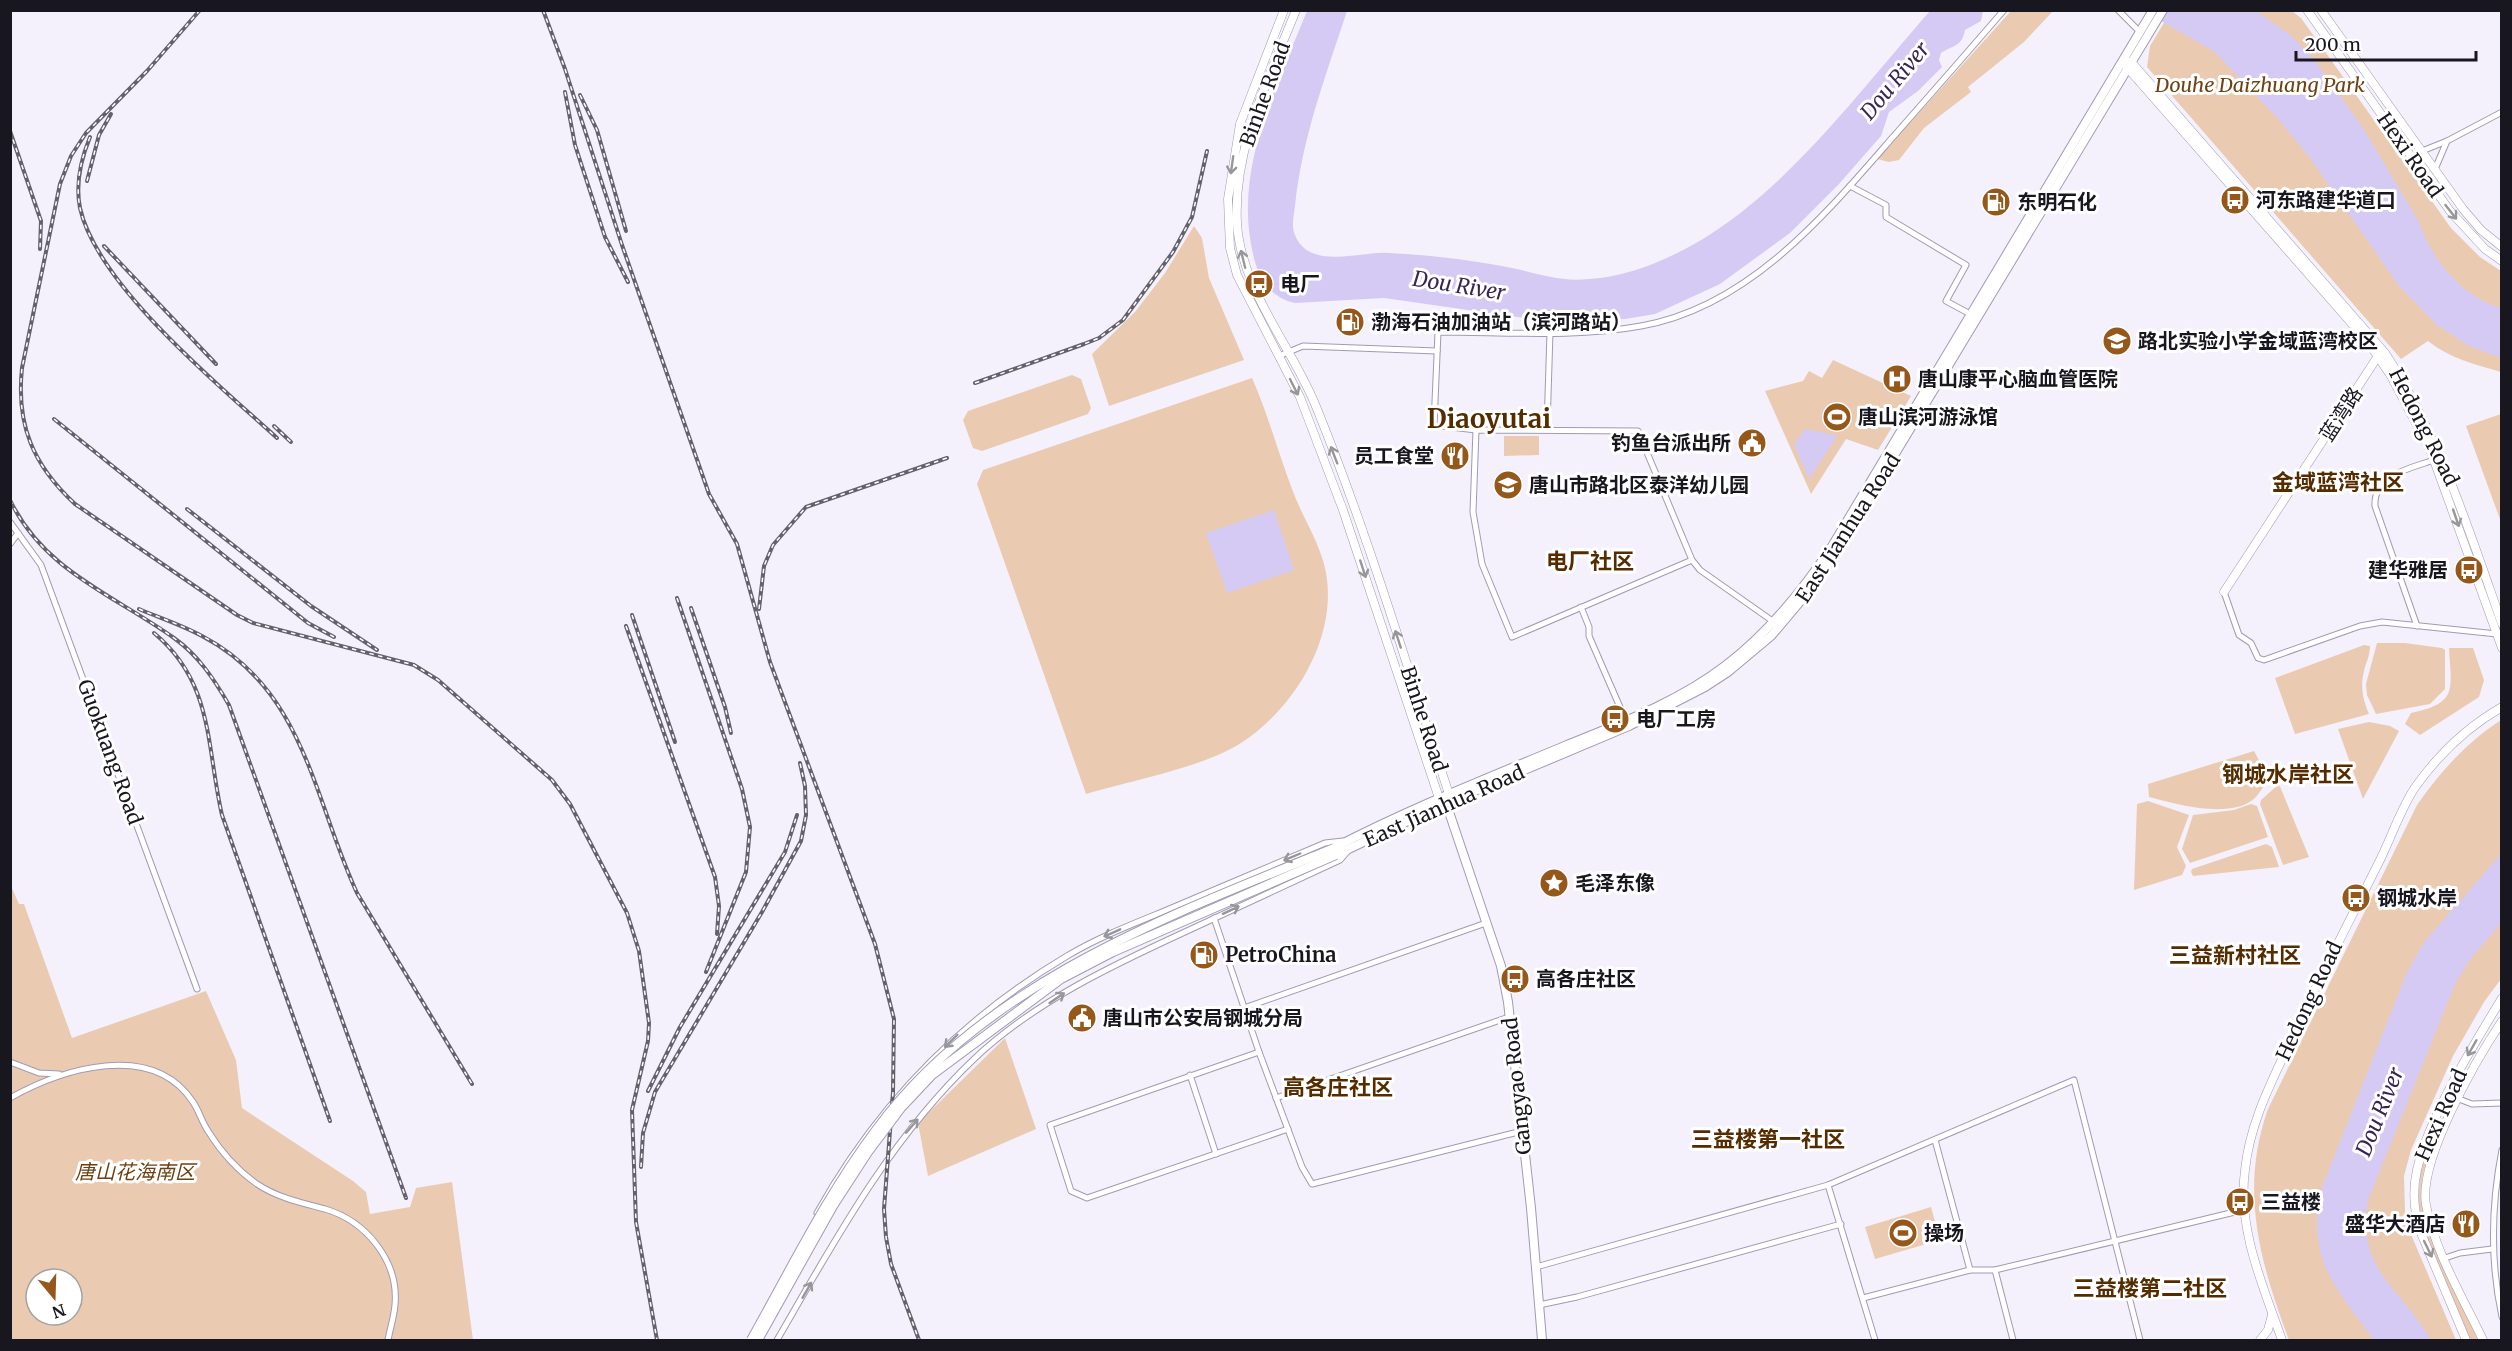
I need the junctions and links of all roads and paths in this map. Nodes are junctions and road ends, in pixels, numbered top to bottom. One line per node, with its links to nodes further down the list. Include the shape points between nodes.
1 (1284, 10): 22 (main road, Binhe Road, one-way to 22, via 1240,124 1228,199 1230,248 1237,275)
2 (1296, 10): 21 (main road, Binhe Road, one-way to 2, via 1246,270 1237,220 1242,158 1252,121)
3 (2004, 10): 15 (street)
4 (2118, 10): 9 (street)
5 (2153, 10): 9 (main road)
6 (2163, 10): 9 (main road)
7 (2307, 10): 17 (main road, Hexi Road, one-way to 17, via 2450,211 2485,249)
8 (2321, 10): 13 (main road, Hexi Road)
9 (2146, 28): 10 (main road, East Jianhua Road)
10 (2127, 64): 18 (main road, East Jianhua Road); 23 (main road, Hedong Road); 34 (main road, Hedong Road, via 2373,337 2395,368 2443,460); 41 (main road, East Jianhua Road, via 1827,568 1788,617 1749,655 1695,692 1629,726)
11 (2502, 112): 12 (street)
12 (2447, 141): 13 (street); 14 (street)
13 (2422, 151): 14 (main road, Hexi Road)
14 (2435, 169): 16 (main road, Hexi Road, via 2475,223)
15 (1850, 186): 18 (street, via 1886,205 1886,217 1966,265 1946,301); 19 (street, via 1800,238 1759,272 1708,304 1642,326)
16 (2502, 247)
17 (2502, 261)
18 (1972, 315): 33 (main road, East Jianhua Road, via 1831,548)
19 (1550, 332): 20 (street, via 1438,332); 24 (street)
20 (1437, 351): 21 (street, via 1303,346); 25 (street, via 1434,425)
21 (1289, 352): 22 (street); 40 (main road, Binhe Road, one-way to 21, via 1353,506 1315,405)
22 (1279, 356): 41 (main road, Binhe Road, one-way to 41, via 1300,397 1343,510)
23 (2378, 356): 26 (main road, Hedong Road); 31 (main road, 蓝湾路)
24 (1547, 428): 25 (street); 30 (street, via 1638,431)
25 (1476, 430): 32 (street, via 1473,512 1482,564 1512,636)
26 (2434, 460): 35 (street, via 2395,474 2374,498); 36 (main road, Hedong Road, one-way to 36)
27 (10, 522): 28 (street, Guokuang Road)
28 (18, 533): 29 (street); 46 (street, Guokuang Road, via 41,565)
29 (10, 544)
30 (1692, 560): 32 (street); 33 (street, via 1700,570)
31 (2224, 592): 35 (street, via 2240,635 2264,660 2360,626 2382,622)
32 (1581, 607): 39 (street, via 1589,636)
33 (1774, 622): 39 (main road, East Jianhua Road, via 1724,667)
34 (2502, 624)
35 (2417, 626): 36 (street)
36 (2497, 634): 37 (main road, Hedong Road)
37 (2502, 648)
38 (2502, 707): 66 (main road, Hedong Road, via 2450,746 2414,789 2262,1102 2249,1142)
39 (1626, 721): 40 (main road, East Jianhua Road)
40 (1449, 794): 41 (main road, East Jianhua Road)
41 (1443, 801): 42 (main road, East Jianhua Road); 45 (main road, Gangyao Road)
42 (1349, 844): 43 (main road, East Jianhua Road); 44 (street, one-way to 42, via 1340,860); 79 (street, one-way to 79, via 1325,843 1105,936 1024,982 962,1030 886,1108 854,1152)
43 (1335, 851): 80 (main road, bridge, via 1108,946 1056,973 929,1069 901,1098 858,1155); 81 (main road, bridge, via 1061,979 932,1075 868,1152 833,1206)
44 (1215, 918): 48 (street); 82 (street, one-way to 44, via 876,1173 903,1136 975,1058 1067,991 1127,958)
45 (1486, 923): 48 (street); 49 (main road, Gangyao Road, via 1501,966)
46 (197, 989)
47 (2502, 998): 55 (main road, Hexi Road, one-way to 55)
48 (1244, 1008): 51 (street)
49 (1509, 1017): 57 (street); 61 (main road, Gangyao Road)
50 (2502, 1021): 58 (main road, Hexi Road)
51 (1259, 1052): 54 (street); 57 (street)
52 (10, 1062): 53 (street, via 39,1072)
53 (61, 1074): 56 (street); 78 (street, via 110,1065 156,1073 177,1084 193,1101 225,1155 258,1184 275,1194 345,1216 365,1230 390,1268 394,1286)
54 (1190, 1075): 64 (street); 64 (street, via 1050,1125 1071,1191 1087,1198)
55 (2448, 1096): 58 (main road); 89 (main road, Hexi Road, one-way to 89, via 2417,1171 2415,1215)
56 (10, 1098)
57 (1276, 1098): 60 (street)
58 (2459, 1099): 59 (street, via 2472,1104); 70 (main road, Hexi Road, via 2433,1156 2426,1183 2433,1232)
59 (2502, 1103)
60 (1288, 1129): 61 (street, via 1312,1184); 64 (street)
61 (1522, 1131): 71 (main road, Gangyao Road)
62 (1935, 1140): 65 (street); 68 (street, via 2074,1080); 72 (street)
63 (2502, 1150): 69 (street)
64 (1216, 1154)
65 (1828, 1185): 67 (street); 71 (street)
66 (2243, 1210): 68 (street); 76 (main road, Hedong Road)
67 (1841, 1224): 74 (street); 75 (street)
68 (2117, 1241): 73 (street); 86 (street)
69 (2492, 1249): 70 (street); 77 (street)
70 (2445, 1258): 90 (main road, Hexi Road)
71 (1536, 1267): 75 (main road, Gangyao Road)
72 (1970, 1270): 73 (street); 74 (street)
73 (1995, 1270): 85 (street)
74 (1863, 1298): 84 (street)
75 (1539, 1305): 83 (main road, Gangyao Road)
76 (2273, 1314): 87 (main road); 88 (main road, Hedong Road)
77 (2502, 1317)
78 (388, 1341)
79 (746, 1341)
80 (751, 1341)
81 (758, 1341)
82 (777, 1341)
83 (1542, 1341)
84 (1875, 1341)
85 (2013, 1341)
86 (2140, 1341)
87 (2260, 1341)
88 (2282, 1341)
89 (2466, 1341)
90 (2483, 1341)

